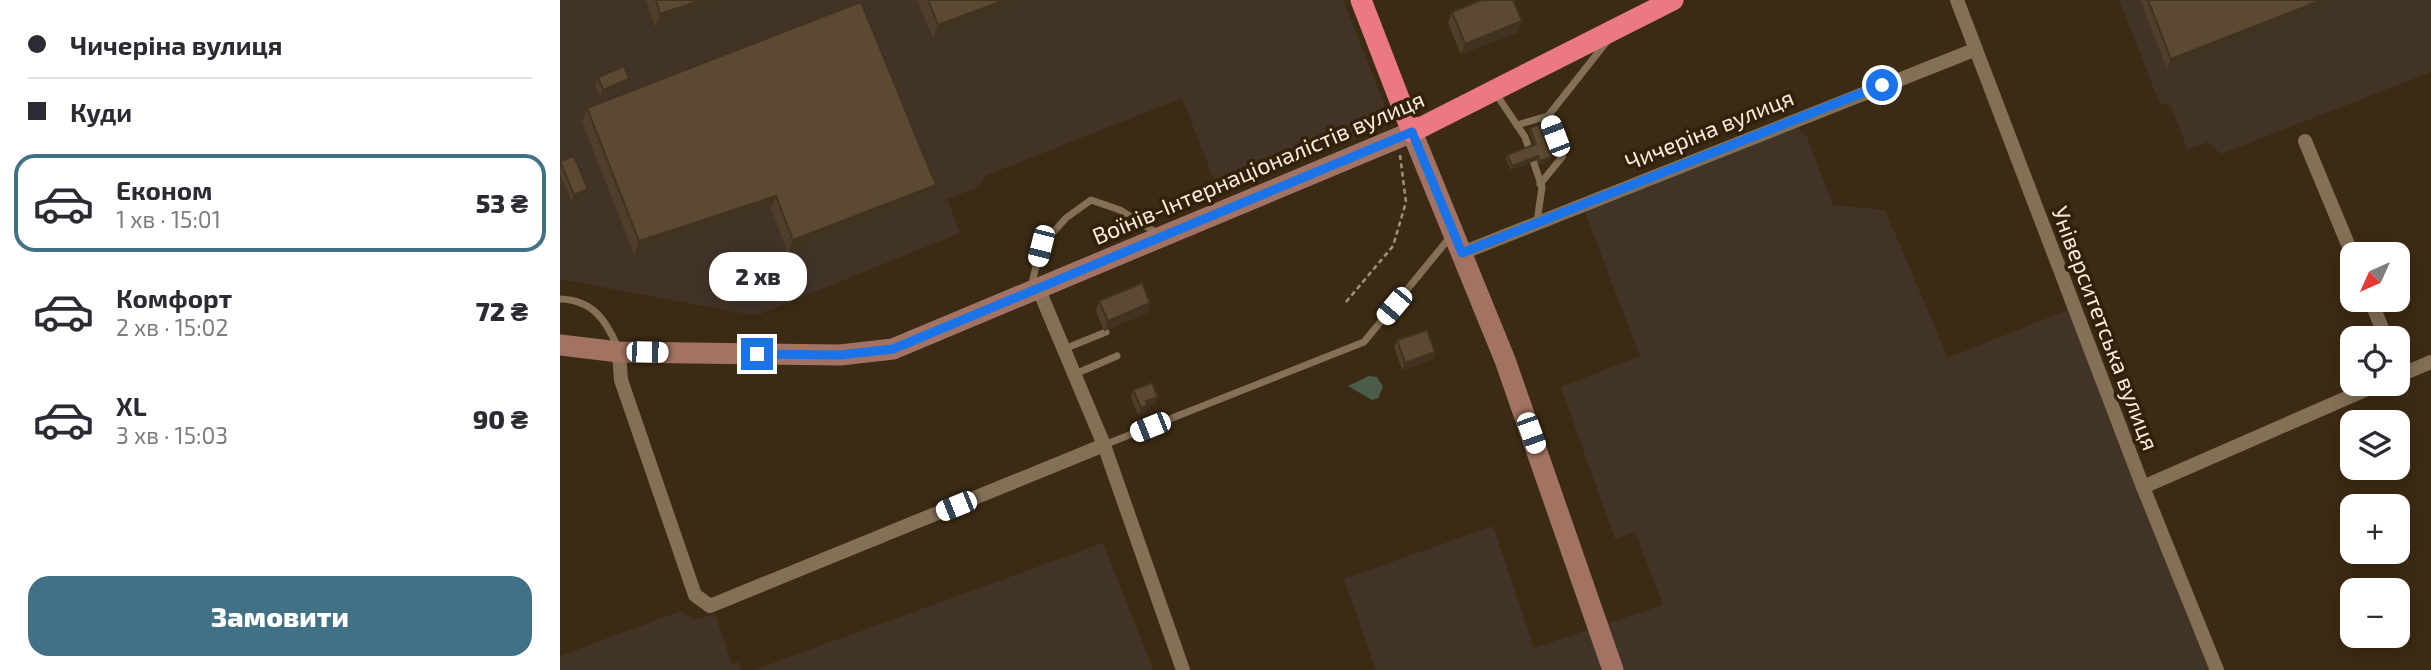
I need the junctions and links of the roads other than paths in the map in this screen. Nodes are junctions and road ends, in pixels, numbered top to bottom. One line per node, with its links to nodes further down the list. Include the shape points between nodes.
1 (1362, 0): 9 (highway)
2 (1673, 0): 4 (highway, Воїнів-Інтернаціоналістів вулиця)
3 (1957, 0): 5 (street, Університетська вулиця)
4 (1619, 26): 6 (highway, Воїнів-Інтернаціоналістів вулиця); 7 (lane)
5 (1974, 50): 12 (street, Чичеріна вулиця); 29 (street, Університетська вулиця)
6 (1494, 90): 8 (lane); 9 (highway, Воїнів-Інтернаціоналістів вулиця)
7 (1548, 116): 8 (lane); 11 (lane, via 1563,156)
8 (1517, 125): 11 (lane)
9 (1405, 135): 13 (main road); 14 (main road, Воїнів-Інтернаціоналістів вулиця)
10 (2305, 141): 15 (street)
11 (1541, 184): 12 (lane)
12 (1537, 222): 16 (street, Чичеріна вулиця)
13 (1454, 233): 16 (main road); 28 (lane, via 1364,342)
14 (1164, 237): 17 (main road, Воїнів-Інтернаціоналістів вулиця); 17 (lane, via 1120,210 1091,200 1066,218 1041,246)
15 (2347, 242)
16 (1462, 253): 31 (main road, via 1505,360)
17 (1034, 292): 21 (street); 22 (main road, Воїнів-Інтернаціоналістів вулиця, via 893,349 840,355)
18 (560, 299): 22 (lane, via 593,307 607,323)
19 (1107, 332): 21 (lane)
20 (560, 345): 22 (main road, Воїнів-Інтернаціоналістів вулиця)
21 (1064, 349): 26 (street)
22 (619, 352): 28 (street, via 621,380 695,595 709,606)
23 (1117, 356): 26 (lane)
24 (2431, 362): 25 (street)
25 (2410, 369)
26 (1075, 374): 28 (street)
27 (2351, 396): 29 (street)
28 (1104, 445): 30 (street)
29 (2143, 487): 32 (street, Університетська вулиця)
30 (1183, 670)
31 (1613, 670)
32 (2217, 670)

